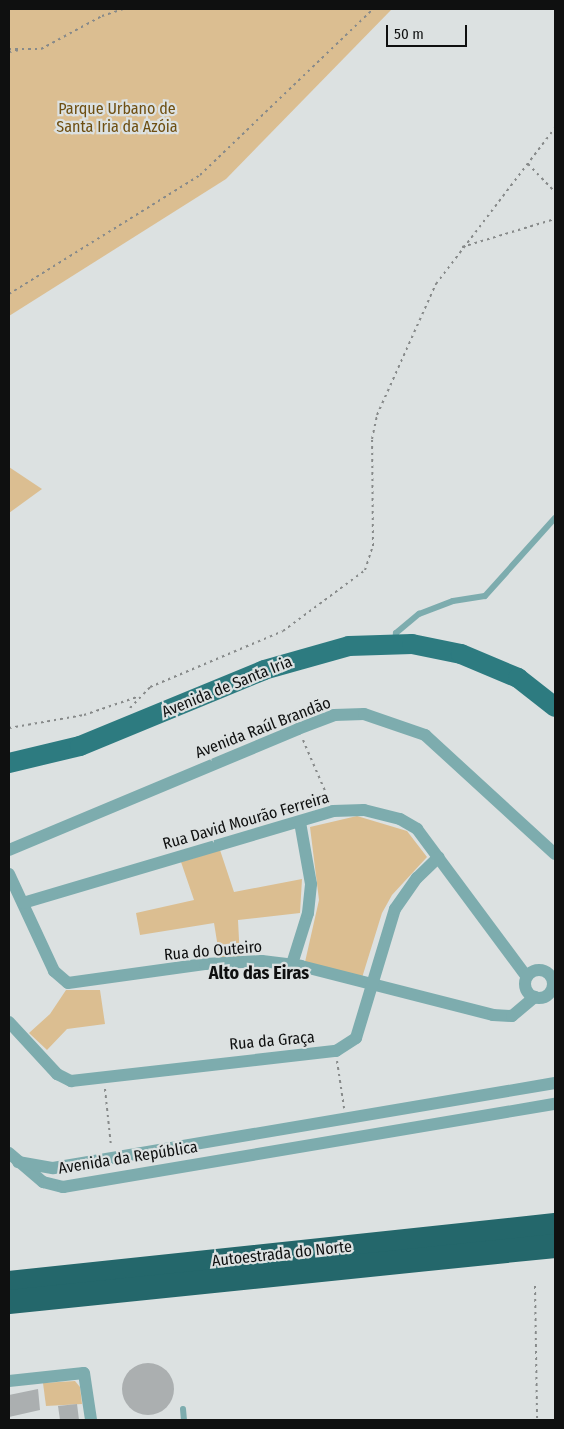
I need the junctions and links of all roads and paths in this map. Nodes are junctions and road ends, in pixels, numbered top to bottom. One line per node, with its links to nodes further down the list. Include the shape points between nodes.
1 (124, 9): 3 (path, via 102,16 41,49)
2 (373, 9): 9 (path, via 200,175)
3 (9, 51)
4 (555, 128): 5 (path)
5 (528, 164): 6 (path); 8 (path)
6 (555, 192)
7 (555, 219): 8 (path)
8 (462, 247): 12 (path, via 436,284 377,415 372,439 373,546 365,570 283,632 150,687)
9 (9, 294)
10 (555, 518): 11 (lane, via 485,596 453,601 419,614 396,633)
11 (395, 644): 13 (main road, Avenida de Santa Iria, via 437,648 486,662 518,678); 14 (main road, Avenida de Santa Iria, via 349,646 298,658)
12 (137, 697): 14 (path, via 130,707); 15 (path, via 84,715)
13 (555, 707)
14 (131, 725): 17 (main road, Avenida de Santa Iria, via 52,754)
15 (9, 728)
16 (298, 729): 18 (path); 20 (street, Avenida Raúl Brandão); 21 (street, Avenida Raúl Brandão, via 334,715 364,714 425,736)
17 (9, 763)
18 (333, 811): 19 (street, Rua David Mourão Ferreira); 22 (street, Rua David Mourão Ferreira, via 364,810 400,819 416,829)
19 (300, 822): 24 (street, Rua David Mourão Ferreira); 25 (street, via 312,884 308,913)
20 (9, 850)
21 (555, 854)
22 (439, 857): 26 (street, Rua David Mourão Ferreira); 27 (street, Rua da Graça, via 417,878 395,909)
23 (9, 874): 24 (street, Rua do Outeiro)
24 (23, 903): 25 (street, Rua do Outeiro, via 54,971 68,983 205,964 262,960)
25 (292, 964): 27 (street, Rua do Outeiro)
26 (527, 976): 28 (street, via 534,971 546,972); 29 (street, via 528,990)
27 (370, 986): 29 (street, Rua do Outeiro, via 493,1016 512,1016); 31 (street, Rua da Graça, via 356,1038)
28 (554, 987): 29 (street, via 544,996)
29 (535, 997)
30 (9, 1022): 32 (street, Rua da Graça, via 57,1074 71,1080)
31 (336, 1051): 32 (street, Rua da Graça); 35 (path)
32 (107, 1077): 38 (path, via 104,1094)
33 (555, 1083): 35 (street, Avenida da República)
34 (555, 1104): 37 (street, Avenida da República)
35 (345, 1119): 36 (street, Avenida da República)
36 (319, 1123): 37 (street); 38 (street, Avenida da República)
37 (322, 1143): 39 (street, Avenida da República, via 63,1187 43,1182)
38 (113, 1158): 39 (street, Avenida da República, via 53,1168)
39 (11, 1159)
40 (555, 1216): 42 (highway)
41 (555, 1225): 42 (highway, Autoestrada do Norte)
42 (464, 1234): 46 (highway, Autoestrada do Norte)
43 (555, 1246): 44 (highway, Autoestrada do Norte)
44 (409, 1262): 45 (highway, via 446,1270); 48 (highway, Autoestrada do Norte)
45 (555, 1263)
46 (9, 1283)
47 (535, 1286): 53 (path)
48 (9, 1302)
49 (9, 1381): 51 (street, via 84,1373)
50 (183, 1410): 52 (lane)
51 (91, 1420)
52 (184, 1420)
53 (537, 1420)

